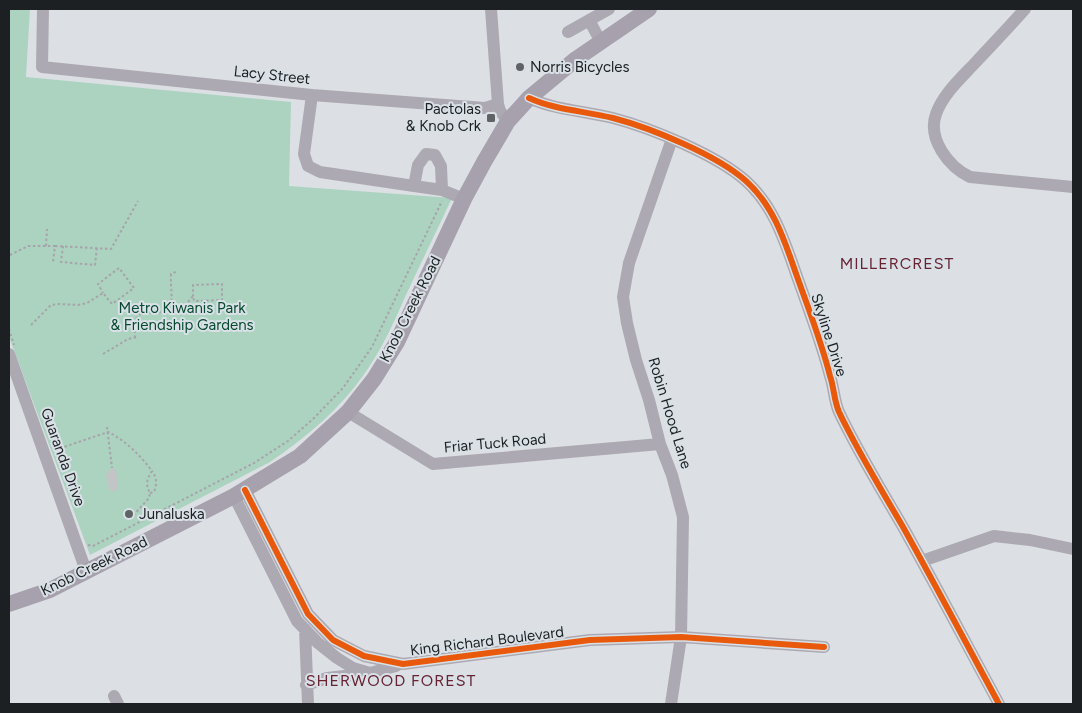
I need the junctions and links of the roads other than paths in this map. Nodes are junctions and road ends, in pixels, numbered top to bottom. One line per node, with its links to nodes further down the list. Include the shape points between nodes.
1 (43, 9): 9 (street, Lacy Street, via 42,67)
2 (491, 9): 11 (street)
3 (609, 9): 6 (street)
4 (649, 9): 8 (main road, Knob Creek Road)
5 (1025, 9): 15 (street, via 950,90 935,115 934,130 944,155 961,172 970,176)
6 (589, 20): 7 (street); 8 (street)
7 (568, 32)
8 (601, 42): 10 (main road, Knob Creek Road)
9 (312, 95): 11 (street, Lacy Street, via 485,108); 14 (street, via 304,154 308,166 320,172)
10 (529, 98): 12 (main road, Knob Creek Road); 13 (street, Skyline Drive, via 613,118)
11 (498, 104): 12 (street)
12 (508, 121): 17 (main road, Knob Creek Road)
13 (672, 139): 20 (street, Robin Hood Lane, via 629,263 623,297 626,324); 23 (street, Skyline Drive, via 745,180 770,209 808,306 831,376 838,410)
14 (414, 186): 16 (street); 16 (street, via 418,165 426,154 435,156 441,166)
15 (1073, 187)
16 (444, 191): 17 (street)
17 (464, 199): 19 (main road, Knob Creek Road, via 397,342)
18 (9, 354): 24 (street, Guaranda Drive)
19 (348, 412): 20 (street, Friar Tuck Road, via 433,464); 21 (main road, Knob Creek Road, via 300,456)
20 (660, 444): 27 (street, Robin Hood Lane, via 683,517)
21 (240, 493): 24 (main road, Knob Creek Road); 26 (street, King Richard Boulevard)
22 (1073, 549): 23 (street, via 994,536)
23 (922, 561): 37 (street, Skyline Drive)
24 (86, 571): 25 (main road, Knob Creek Road, via 50,590)
25 (9, 604)
26 (303, 621): 29 (street, King Richard Boulevard); 30 (street, King Richard Boulevard, via 318,643); 34 (street)
27 (681, 637): 28 (street, King Richard Boulevard); 31 (street, King Richard Boulevard, via 590,640); 36 (street, Robin Hood Lane)
28 (824, 647)
29 (347, 648): 30 (street); 31 (street, King Richard Boulevard, via 364,656)
30 (340, 660): 32 (street, King Richard Boulevard); 33 (street)
31 (403, 664): 32 (street)
32 (370, 673): 33 (street)
33 (327, 678): 34 (street)
34 (306, 685): 35 (street)
35 (308, 704)
36 (671, 704)
37 (999, 704)

